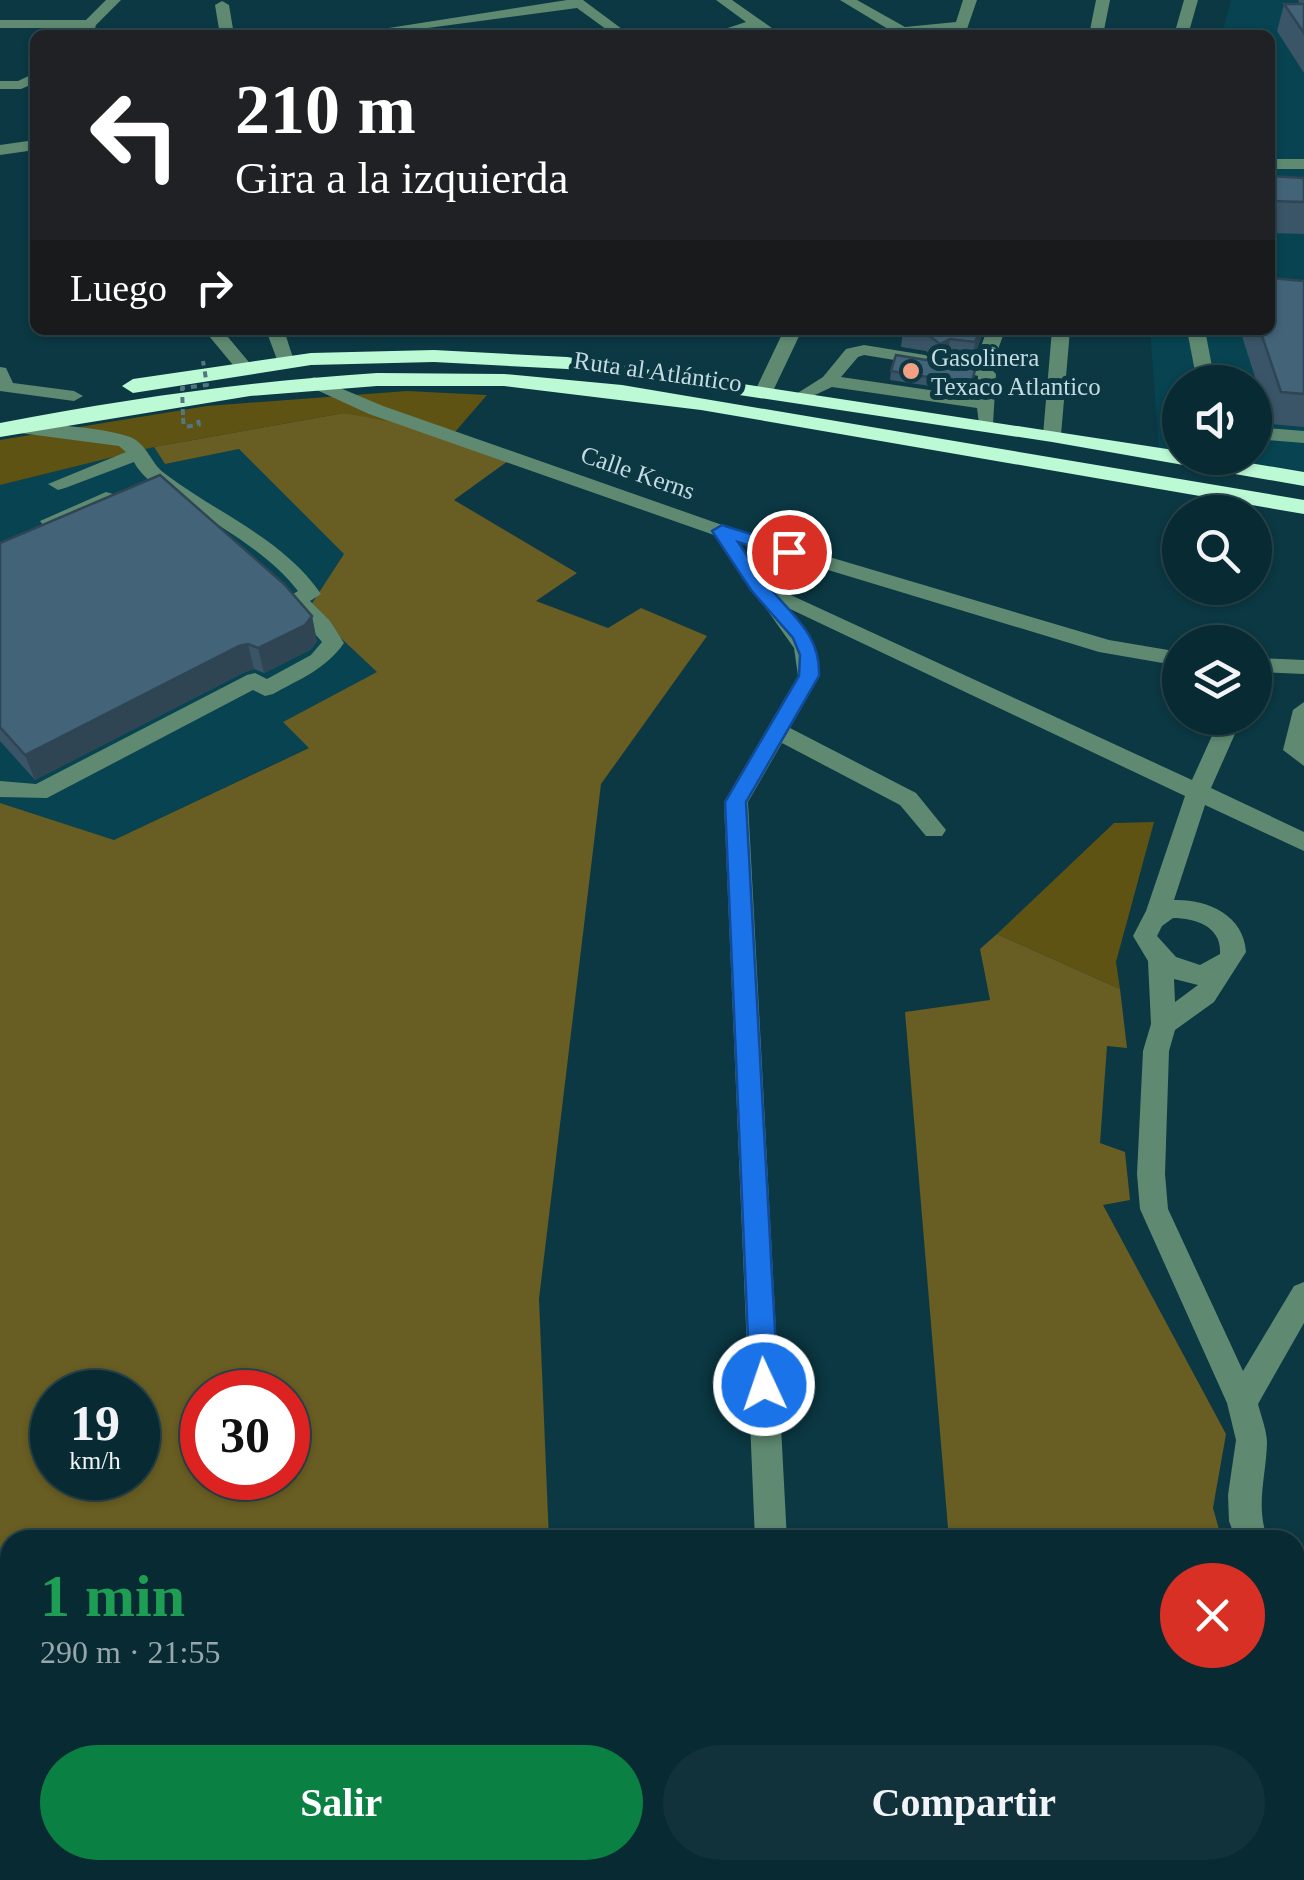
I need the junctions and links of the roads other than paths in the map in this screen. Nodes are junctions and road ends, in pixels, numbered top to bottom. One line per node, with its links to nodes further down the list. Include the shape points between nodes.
1 (114, 0): 12 (street)
2 (761, 0): 8 (street)
3 (847, 0): 18 (street)
4 (970, 0): 19 (street, via 962,26)
5 (1103, 0): 20 (street)
6 (1191, 0): 21 (street)
7 (576, 2): 14 (street); 15 (street)
8 (728, 3): 10 (street)
9 (222, 6): 13 (street)
10 (758, 23): 16 (street); 17 (street)
11 (0, 24): 12 (street)
12 (88, 29)
13 (226, 30)
14 (382, 30)
15 (615, 30)
16 (731, 30)
17 (768, 30)
18 (901, 30)
19 (930, 30)
20 (1097, 30)
21 (1182, 30)
22 (30, 80): 23 (street)
23 (0, 85)
24 (30, 146): 25 (street)
25 (0, 150)
26 (1275, 164): 27 (street)
27 (1304, 164)
28 (218, 335): 40 (street)
29 (277, 335): 37 (street)
30 (791, 335): 45 (street)
31 (890, 335): 35 (street)
32 (994, 335): 41 (street)
33 (1060, 335): 51 (street)
34 (1197, 335): 39 (street)
35 (882, 353): 36 (street); 43 (street, via 852,353)
36 (925, 360)
37 (285, 361): 40 (highway, Ruta al Atlántico); 45 (highway, Ruta al Atlántico, via 504,358)
38 (947, 364): 41 (street)
39 (1203, 365)
40 (244, 367): 46 (highway, Ruta al Atlántico)
41 (982, 370): 48 (street)
42 (0, 373): 46 (street, via 6,388)
43 (829, 381): 47 (street); 48 (street)
44 (314, 382): 49 (highway, Ruta al Atlántico); 57 (highway, Ruta al Atlántico, via 434,378 564,385); 59 (street, Calle Kerns, via 376,410)
45 (764, 390): 47 (highway, Ruta al Atlántico)
46 (74, 396): 49 (highway, Ruta al Atlántico)
47 (802, 396): 48 (highway, Ruta al Atlántico)
48 (986, 415): 51 (highway, Ruta al Atlántico)
49 (4, 422): 53 (street, via 112,438)
50 (1272, 434): 52 (street)
51 (1052, 436): 54 (highway, Ruta al Atlántico)
52 (1304, 437)
53 (140, 453): 55 (street); 56 (street, via 146,467)
54 (1304, 479)
55 (58, 484)
56 (139, 484): 58 (street); 68 (street, via 222,516 298,576 311,594 295,599 333,643 319,660 265,690 255,680 40,792)
57 (1304, 506)
58 (50, 522)
59 (722, 531): 60 (street); 61 (street, Calle Kerns, via 1107,647)
60 (758, 586): 65 (street, via 802,636 810,655 809,676); 69 (street)
61 (1162, 656)
62 (1272, 666): 63 (street)
63 (1304, 668)
64 (1304, 710): 67 (street, via 1294,739 1294,750)
65 (778, 732): 70 (street, via 908,799); 80 (street, via 736,802)
66 (1223, 735): 69 (street)
67 (1304, 758)
68 (0, 789)
69 (1198, 792): 71 (street); 72 (street)
70 (934, 830)
71 (1304, 842)
72 (1174, 872): 73 (street); 74 (street)
73 (1157, 914): 74 (street, via 1186,909); 75 (street, via 1145,936)
74 (1218, 920): 76 (street, via 1234,945)
75 (1160, 962): 76 (street, via 1194,974); 77 (street)
76 (1224, 967): 77 (street, via 1205,995)
77 (1164, 1024): 79 (street, via 1156,1051 1154,1208)
78 (1304, 1295): 79 (street)
79 (1242, 1402): 81 (street, via 1252,1440 1244,1495)
80 (771, 1530)
81 (1248, 1530)

